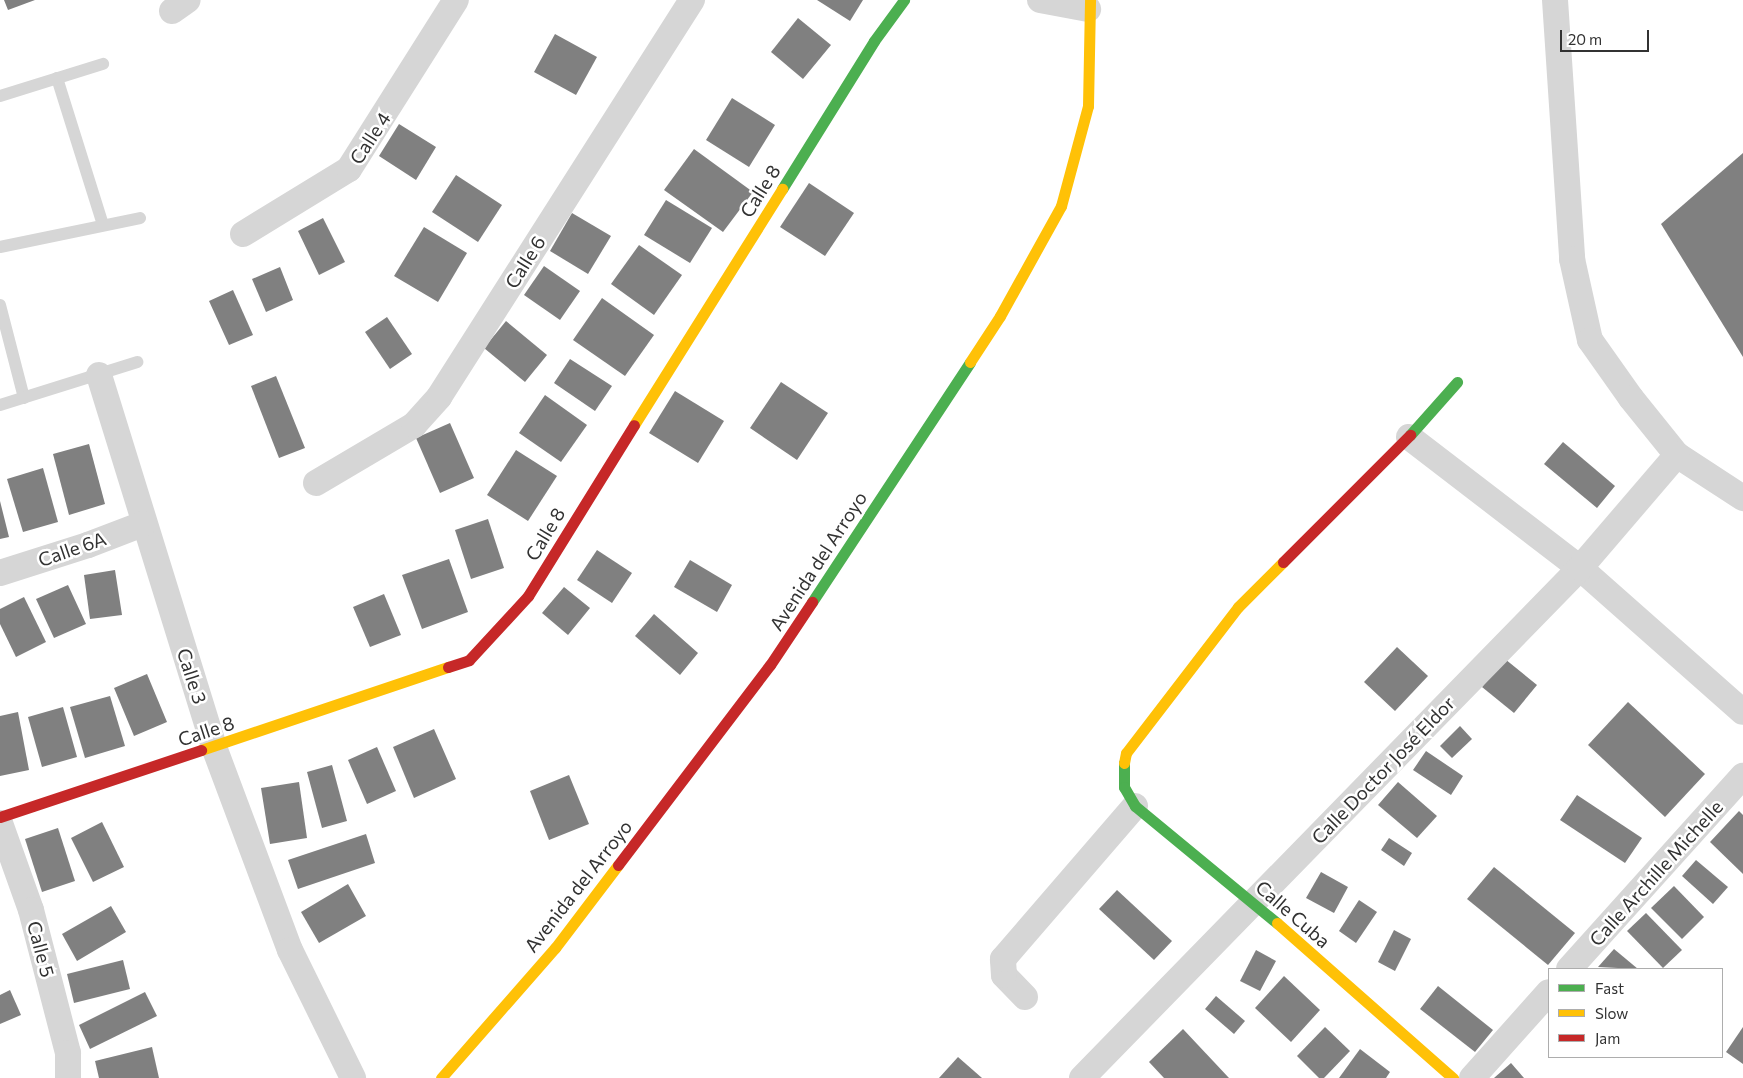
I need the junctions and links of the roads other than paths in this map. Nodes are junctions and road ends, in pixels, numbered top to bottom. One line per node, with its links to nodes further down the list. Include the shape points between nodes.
1 (456, 0): 12 (street, Calle 4, via 349,169)
2 (692, 0): 22 (street, Calle 6, via 439,397 414,425)
3 (904, 0): 28 (street, Calle 8, via 874,41 528,596 469,660)
4 (1040, 0): 6 (street)
5 (1555, 0): 21 (street, via 1572,259 1590,340 1630,398)
6 (1089, 4): 39 (street, Avenida del Arroyo, via 1088,106 1061,206 1000,316 770,665 555,948)
7 (103, 64): 8 (lane)
8 (56, 78): 9 (lane); 11 (lane)
9 (0, 96)
10 (140, 218): 11 (lane)
11 (103, 226): 13 (lane)
12 (243, 234)
13 (0, 247)
14 (0, 305): 18 (lane)
15 (137, 362): 16 (lane)
16 (99, 376): 18 (lane); 24 (street, Calle 3)
17 (1456, 382): 20 (street)
18 (24, 398): 19 (lane)
19 (0, 405)
20 (1409, 437): 25 (street); 30 (street, Calle Cuba, via 1238,607 1138,737 1126,754 1122,771 1124,787)
21 (1677, 456): 23 (street); 25 (street, Calle Doctor José Eldor)
22 (316, 483)
23 (1743, 498)
24 (144, 524): 26 (street, Calle 6A, via 88,546); 28 (street, Calle 3)
25 (1580, 568): 27 (street); 33 (street, Calle Doctor José Eldor)
26 (0, 573)
27 (1743, 712)
28 (214, 747): 31 (street, Calle 8); 38 (street, Calle 3, via 290,950)
29 (1743, 776): 34 (street, Calle Archille Michelle)
30 (1135, 806): 33 (street, Calle Cuba); 36 (street, via 1003,959 1004,975)
31 (0, 817)
32 (0, 823): 37 (street, Calle 5, via 31,910 68,1053)
33 (1255, 904): 40 (street, Calle Doctor José Eldor); 41 (street, Calle Cuba)
34 (1570, 968)
35 (1548, 993): 42 (street)
36 (1026, 997)
37 (68, 1078)
38 (352, 1078)
39 (442, 1078)
40 (1082, 1078)
41 (1453, 1078)
42 (1472, 1078)

